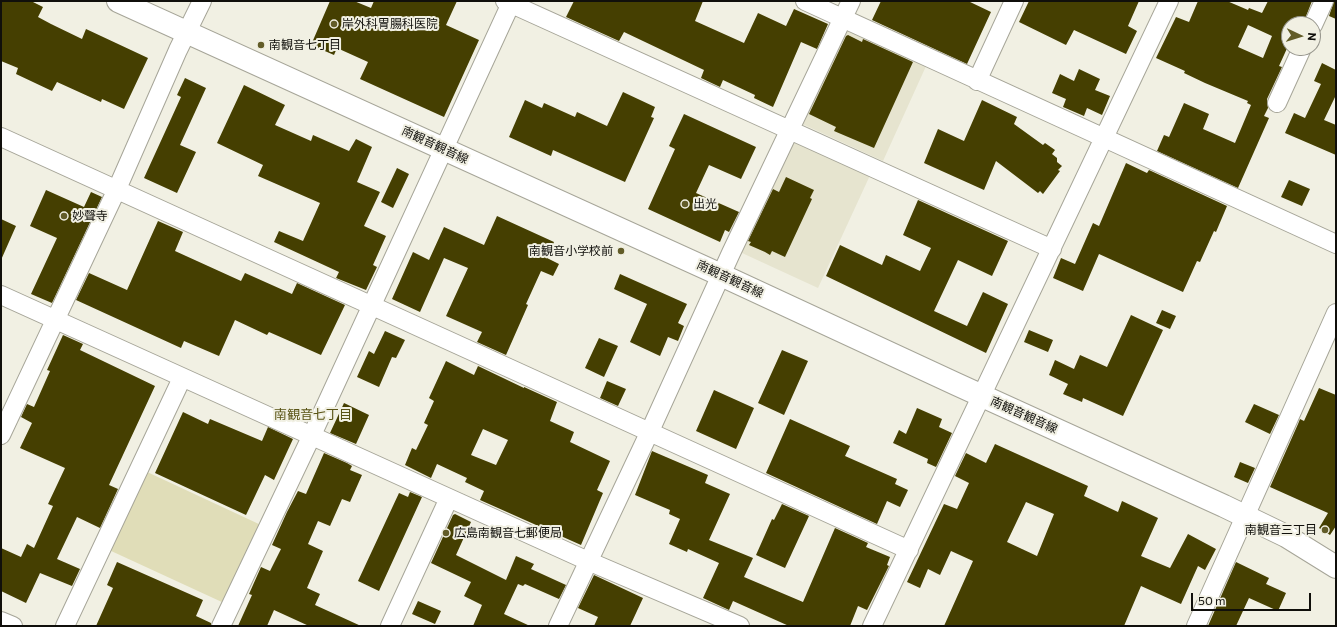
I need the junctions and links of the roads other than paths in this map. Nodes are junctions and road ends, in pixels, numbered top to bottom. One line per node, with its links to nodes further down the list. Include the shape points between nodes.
1 (118, 1): 11 (main road, 南観音観音線)
2 (202, 1): 11 (street)
3 (805, 1): 10 (street)
4 (851, 1): 10 (street)
5 (1014, 1): 13 (street)
6 (1170, 1): 17 (street)
7 (1324, 1): 9 (street)
8 (509, 2): 15 (street); 18 (street)
9 (1317, 16)
10 (843, 18): 13 (street); 15 (street)
11 (187, 33): 18 (main road, 南観音観音線); 19 (street)
12 (1298, 56): 14 (street)
13 (977, 81): 17 (street)
14 (1277, 103)
15 (789, 131): 21 (street); 22 (street)
16 (1, 137): 19 (street)
17 (1104, 138): 20 (street); 21 (street)
18 (443, 148): 22 (main road, 南観音観音線); 24 (street)
19 (117, 190): 24 (street); 26 (street)
20 (1336, 244)
21 (1052, 249): 29 (street)
22 (721, 274): 29 (main road, 南観音観音線); 30 (street)
23 (1, 295): 26 (street)
24 (370, 306): 30 (street); 32 (street)
25 (1336, 313): 27 (street)
26 (54, 320): 28 (street); 31 (street)
27 (1330, 341): 34 (street)
28 (182, 378): 32 (street); 41 (street)
29 (982, 396): 34 (main road, 南観音観音線); 35 (street)
30 (650, 431): 35 (street); 36 (street)
31 (1, 435)
32 (312, 435): 33 (street); 42 (street)
33 (449, 498): 36 (street); 43 (street)
34 (1245, 516): 37 (main road, 南観音観音線, via 1286,536); 47 (street)
35 (909, 550): 46 (street)
36 (588, 561): 39 (street); 44 (street)
37 (1336, 567)
38 (1, 620): 40 (street)
39 (716, 621): 45 (street)
40 (13, 626)
41 (65, 626)
42 (221, 626)
43 (390, 626)
44 (558, 626)
45 (740, 626)
46 (872, 626)
47 (1196, 626)

